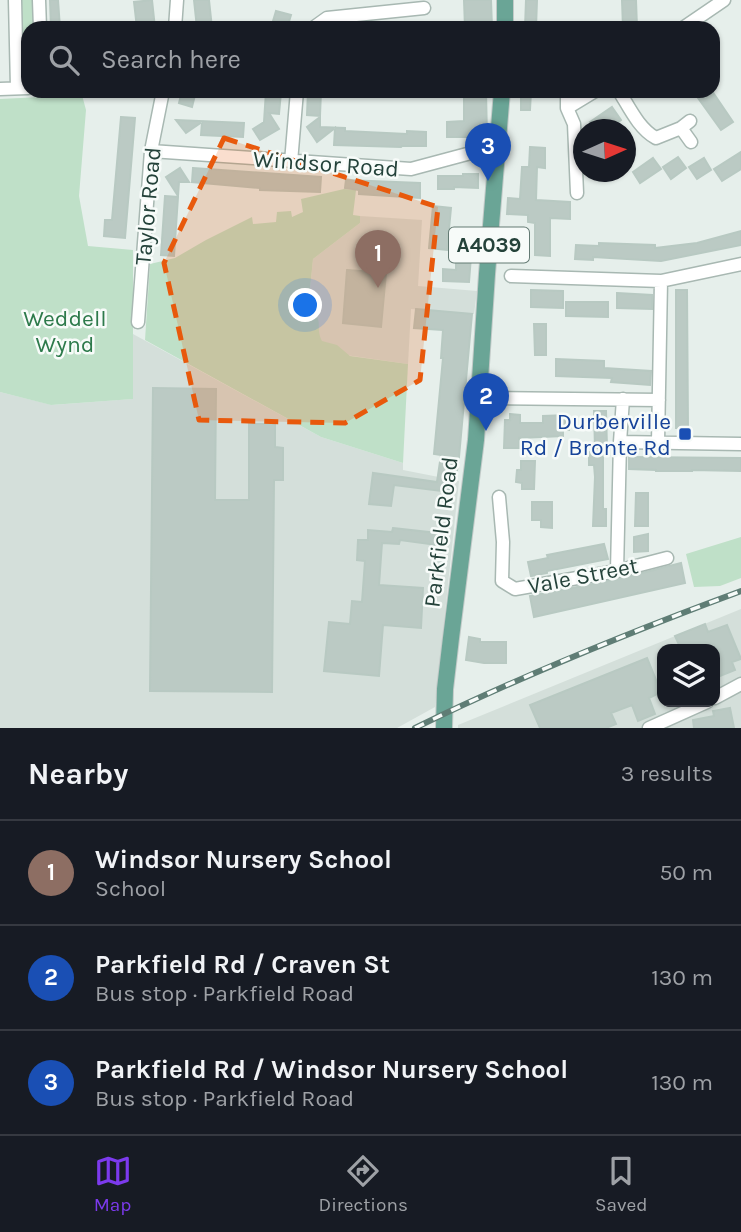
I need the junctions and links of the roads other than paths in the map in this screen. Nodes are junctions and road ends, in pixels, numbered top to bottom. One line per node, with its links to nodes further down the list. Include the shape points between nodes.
1 (15, 0): 12 (street)
2 (39, 0): 7 (street)
3 (177, 0): 8 (street)
4 (505, 0): 10 (main road)
5 (724, 0): 11 (street)
6 (424, 8): 9 (street)
7 (40, 21)
8 (176, 21)
9 (323, 21)
10 (505, 21)
11 (693, 21)
12 (21, 66)
13 (21, 88): 14 (street)
14 (0, 89)
15 (162, 98): 24 (street, Taylor Road)
16 (296, 98): 25 (street)
17 (501, 98): 23 (main road, Parkfield Road / A4039)
18 (567, 98): 21 (street)
19 (583, 98): 21 (street)
20 (624, 98): 22 (street, via 649,134 656,138 685,124)
21 (567, 108): 26 (street, via 574,124)
22 (691, 142)
23 (497, 146): 25 (street, Windsor Road, via 411,169); 31 (main road, Parkfield Road / A4039)
24 (151, 151): 25 (street, Windsor Road); 30 (street, Taylor Road)
25 (291, 162)
26 (577, 193)
27 (741, 264): 29 (street)
28 (512, 276): 29 (street)
29 (661, 281): 33 (street)
30 (138, 322)
31 (480, 398): 32 (street); 43 (main road, Parkfield Road / A4039, via 446,676)
32 (622, 399): 33 (street); 34 (street)
33 (659, 400): 35 (street)
34 (620, 442): 35 (street); 39 (street)
35 (658, 442): 36 (street)
36 (741, 444)
37 (499, 497): 39 (street, Vale Street, via 502,581 515,589)
38 (667, 558): 39 (street, Vale Street)
39 (617, 571)
40 (741, 684): 41 (street)
41 (720, 695)
42 (696, 707): 44 (street)
43 (444, 728)
44 (649, 728)

